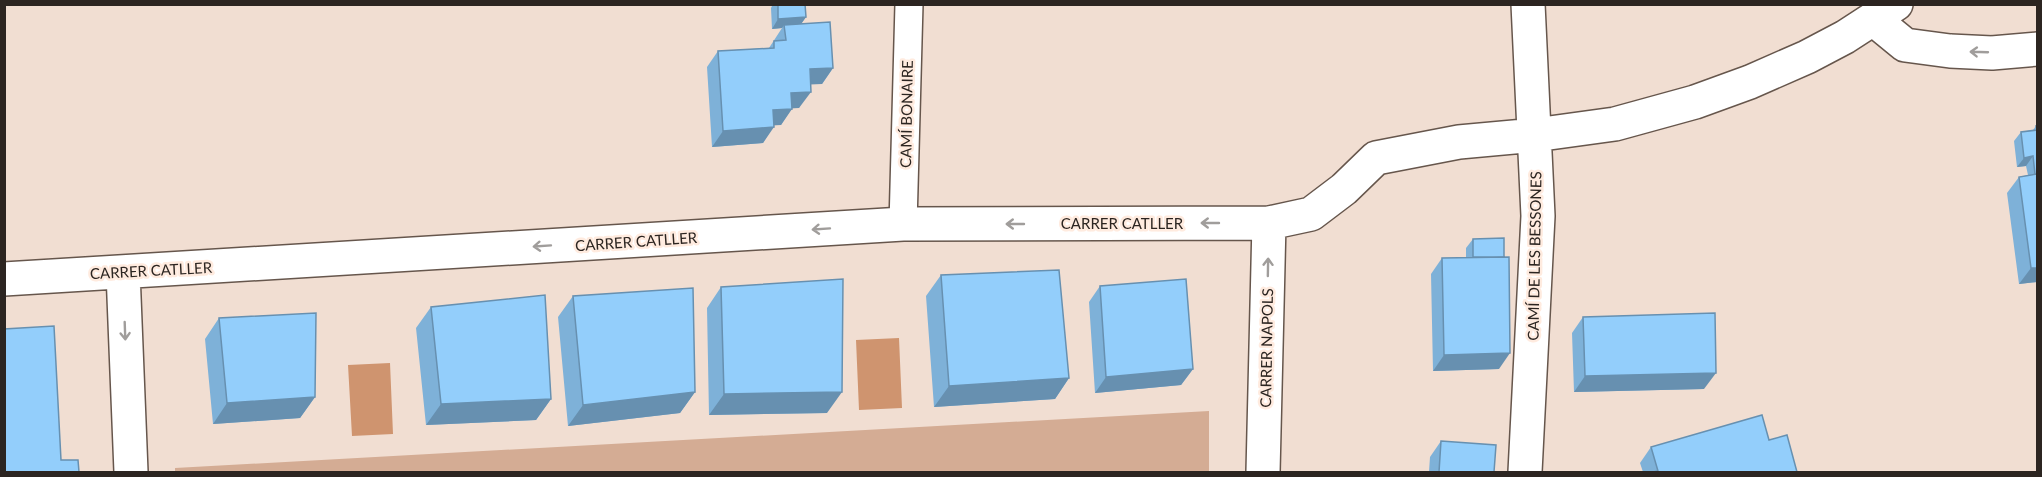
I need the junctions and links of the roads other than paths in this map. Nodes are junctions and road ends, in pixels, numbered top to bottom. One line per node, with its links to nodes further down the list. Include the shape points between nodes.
1 (909, 4): 7 (lane, CAMÍ BONAIRE)
2 (1528, 4): 5 (street, CAMÍ DE LES BESSONES)
3 (1886, 11): 4 (street, one-way to 3, via 1982,52 1905,45 1883,27); 5 (street, CARRER CATLLER, via 1807,57 1695,102 1615,124)
4 (2037, 49)
5 (1535, 135): 6 (street, CARRER CATLLER, via 1459,142 1376,158 1311,214); 12 (street, CAMÍ DE LES BESSONES, via 1538,216)
6 (1269, 223): 7 (street, CARRER CATLLER, one-way to 7); 11 (street, CARRER NAPOLS, one-way to 6)
7 (903, 224): 8 (street, CARRER CATLLER, one-way to 8)
8 (123, 272): 9 (street, CARRER CATLLER); 10 (street, one-way to 10)
9 (4, 279)
10 (131, 472)
11 (1263, 472)
12 (1525, 472)

